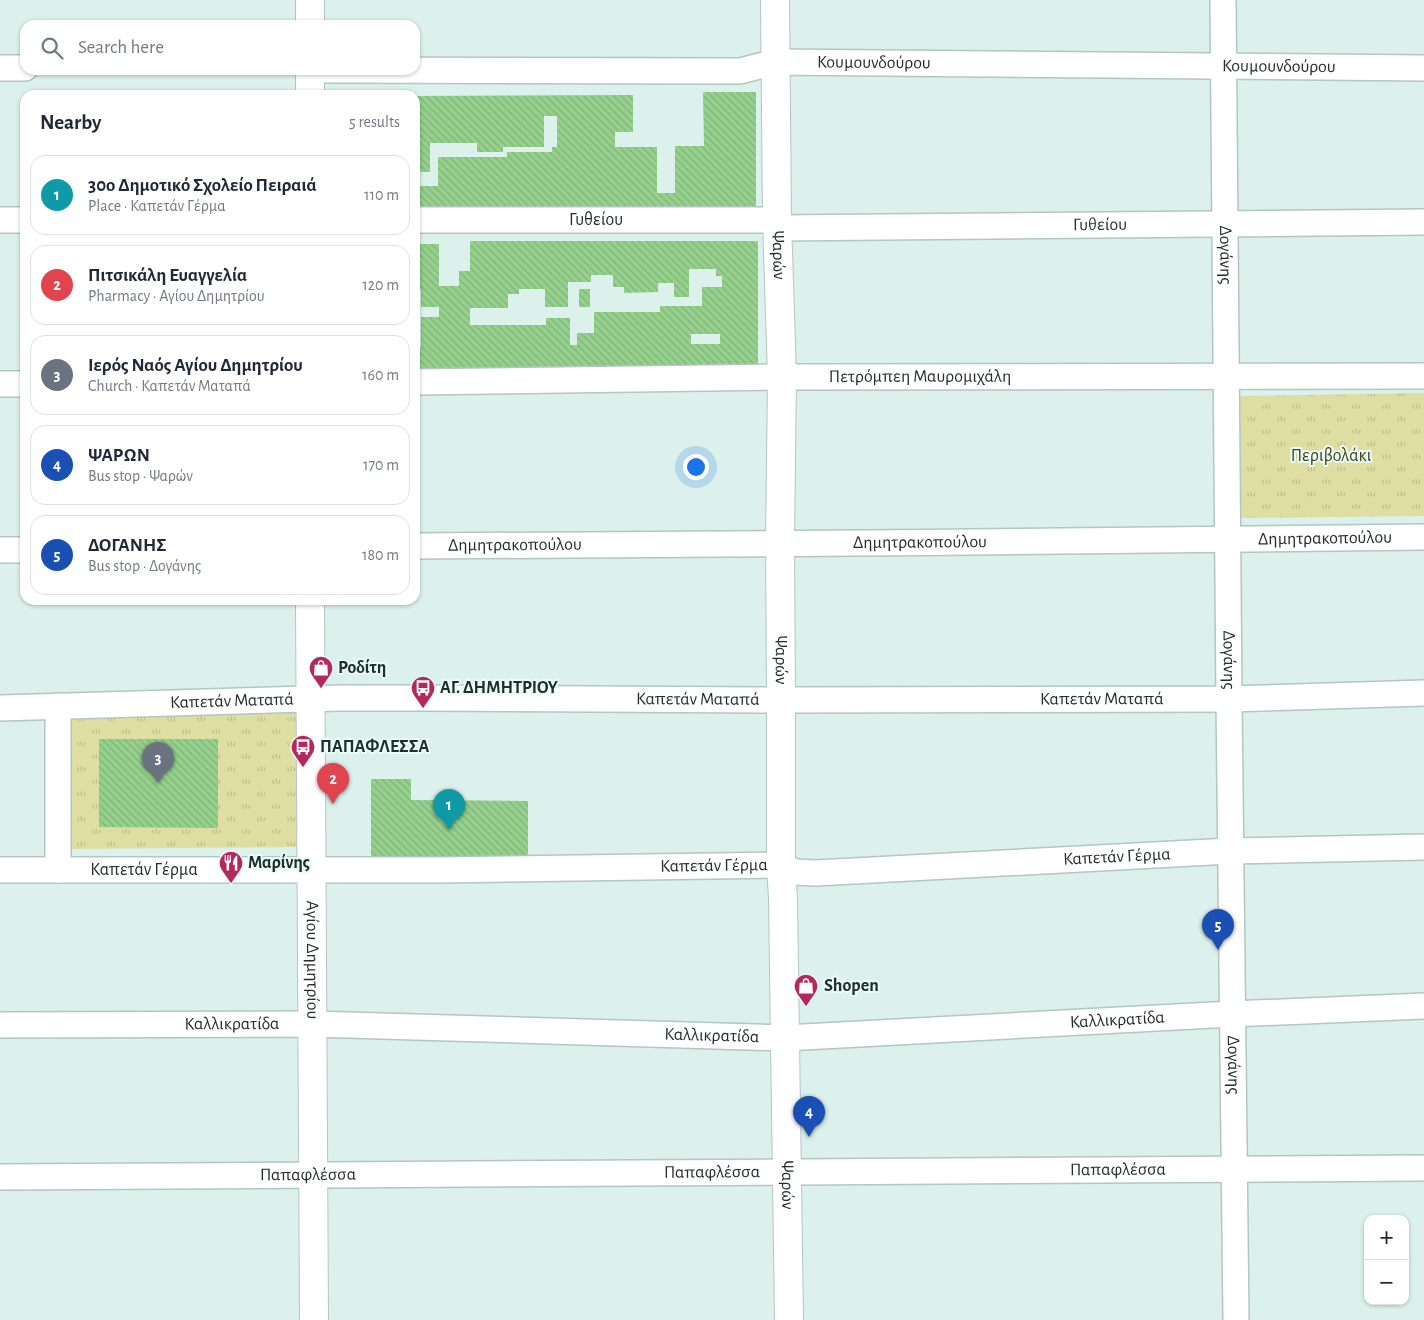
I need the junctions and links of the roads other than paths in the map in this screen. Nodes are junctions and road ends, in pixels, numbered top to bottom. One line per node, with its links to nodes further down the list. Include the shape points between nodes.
1 (310, 0): 4 (street)
2 (775, 0): 5 (street, Ψαρών)
3 (1223, 0): 6 (street, Δογάνης)
4 (310, 20)
5 (776, 62): 6 (street, Κουμουνδούρου); 10 (street, Κουμουνδούρου, via 740,71); 18 (street, Ψαρών)
6 (1224, 66): 9 (street, Κουμουνδούρου); 17 (street, Δογάνης)
7 (0, 68): 8 (street)
8 (20, 68)
9 (1424, 68)
10 (420, 70)
11 (310, 75): 12 (street)
12 (310, 90)
13 (0, 220): 14 (street)
14 (20, 220)
15 (420, 220): 18 (street, Γυθείου)
16 (1424, 222): 17 (street, Γυθείου)
17 (1225, 223): 18 (street, Γυθείου); 21 (street, Δογάνης)
18 (777, 224): 20 (street, Ψαρών)
19 (1424, 376): 21 (street, Πετρόμπεη Μαυρομιχάλη)
20 (782, 377): 21 (street, Πετρόμπεη Μαυρομιχάλη); 22 (street, Πετρόμπεη Μαυρομιχάλη); 27 (street, Ψαρών)
21 (1226, 377): 26 (street, Δογάνης)
22 (420, 382)
23 (0, 384): 24 (street)
24 (20, 384)
25 (1424, 537): 26 (street, Δημητρακοπούλου)
26 (1227, 541): 27 (street, Δημητρακοπούλου); 34 (street, Δογάνης)
27 (780, 542): 28 (street, Δημητρακοπούλου); 35 (street, Ψαρών)
28 (420, 546)
29 (0, 550): 30 (street)
30 (20, 550)
31 (310, 605): 33 (street, Αγίου Δημητρίου)
32 (1424, 693): 34 (street, Καπετάν Ματαπά)
33 (311, 699): 35 (street, Καπετάν Ματαπά); 36 (street, Καπετάν Ματαπά); 43 (street, Αγίου Δημητρίου)
34 (1228, 699): 35 (street, Καπετάν Ματαπά); 39 (street, Δογάνης)
35 (781, 700): 40 (street, Ψαρών)
36 (58, 706): 37 (street, Καπετάν Ματαπά); 42 (street)
37 (0, 708)
38 (1424, 847): 39 (street, Καπετάν Γέρμα)
39 (1230, 851): 40 (street, Καπετάν Γέρμα, via 816,873 795,872); 45 (street, Δογάνης)
40 (781, 865): 43 (street, Καπετάν Γέρμα); 48 (street, Ψαρών)
41 (0, 870): 42 (street, Καπετάν Γέρμα)
42 (58, 870): 43 (street, Καπετάν Γέρμα)
43 (312, 870): 46 (street, Αγίου Δημητρίου)
44 (1424, 1006): 45 (street, Καλλικρατίδα)
45 (1232, 1014): 48 (street, Καλλικρατίδα); 50 (street, Δογάνης)
46 (312, 1024): 47 (street, Καλλικρατίδα); 48 (street, Καλλικρατίδα); 52 (street, Αγίου Δημητρίου)
47 (0, 1025)
48 (785, 1038): 51 (street, Ψαρών)
49 (1424, 1168): 50 (street, Παπαφλέσσα)
50 (1234, 1169): 51 (street, Παπαφλέσσα); 56 (street, Δογάνης)
51 (787, 1172): 52 (street, Παπαφλέσσα); 55 (street, Ψαρών)
52 (313, 1175): 53 (street, Παπαφλέσσα); 54 (street, Αγίου Δημητρίου)
53 (0, 1177)
54 (314, 1320)
55 (788, 1320)
56 (1236, 1320)

